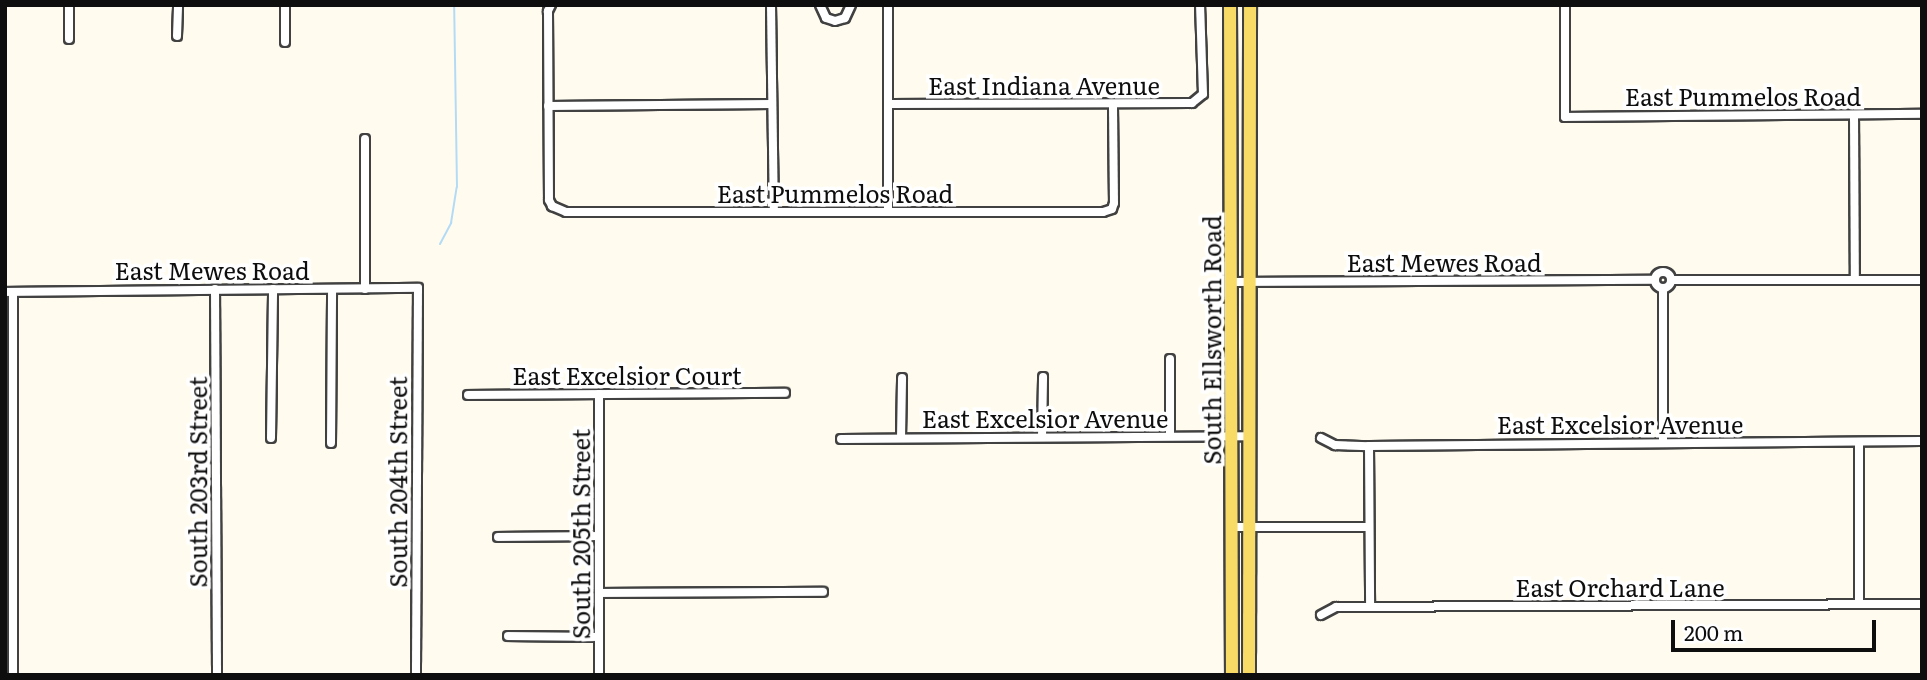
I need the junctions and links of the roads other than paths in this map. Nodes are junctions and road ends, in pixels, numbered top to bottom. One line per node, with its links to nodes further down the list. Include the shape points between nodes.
1 (69, 5): 14 (street)
2 (178, 5): 13 (street)
3 (285, 5): 15 (street)
4 (551, 5): 19 (street)
5 (771, 5): 16 (street)
6 (820, 5): 7 (street, via 826,18 835,21 845,18)
7 (851, 5)
8 (888, 5): 17 (street)
9 (1200, 5): 18 (street, East Indiana Avenue, via 1203,94 1199,99 1181,105)
10 (1230, 5): 29 (main road, South Ellsworth Road)
11 (1250, 5): 30 (main road, South Ellsworth Road)
12 (1565, 5): 21 (street, East Pummelos Road, via 1565,117)
13 (177, 36)
14 (69, 39)
15 (285, 42)
16 (772, 104): 19 (street); 23 (street)
17 (888, 104): 18 (street, East Indiana Avenue); 24 (street)
18 (1114, 104): 24 (street, East Pummelos Road, via 1112,209)
19 (548, 106): 23 (street, East Pummelos Road, via 552,206 566,212)
20 (1922, 114): 21 (street, East Pummelos Road)
21 (1854, 115): 27 (street)
22 (365, 139): 36 (street)
23 (774, 212): 24 (street, East Pummelos Road)
24 (888, 212)
25 (1655, 280): 26 (street, East Mewes Road, via 1663,272); 30 (street, East Mewes Road); 32 (street)
26 (1671, 280): 27 (street, East Mewes Road); 32 (street)
27 (1855, 280): 28 (street, East Mewes Road)
28 (1922, 280)
29 (1232, 282): 30 (street, East Mewes Road); 45 (main road, South Ellsworth Road)
30 (1249, 282): 46 (main road, South Ellsworth Road)
31 (418, 288): 36 (street, East Mewes Road); 72 (street, South 204th Street)
32 (1663, 288): 55 (street)
33 (215, 289): 34 (street, East Mewes Road); 37 (street, East Mewes Road); 71 (street, South 203rd Street)
34 (273, 289): 35 (street, East Mewes Road); 48 (street)
35 (332, 289): 36 (street, East Mewes Road); 54 (street)
36 (365, 289)
37 (9, 292): 70 (street)
38 (1170, 359): 44 (street)
39 (1043, 377): 47 (street)
40 (902, 378): 49 (street)
41 (785, 393): 42 (street, East Excelsior Court)
42 (599, 394): 43 (street, East Excelsior Court); 60 (street, South 205th Street)
43 (468, 395)
44 (1170, 436): 45 (street, East Excelsior Avenue); 47 (street, East Excelsior Avenue)
45 (1232, 436): 46 (street, East Excelsior Avenue); 57 (main road, South Ellsworth Road)
46 (1249, 436): 58 (main road, South Ellsworth Road)
47 (1042, 437): 49 (street, East Excelsior Avenue)
48 (271, 438)
49 (901, 438): 51 (street, East Excelsior Avenue)
50 (1321, 438): 56 (street, East Excelsior Avenue, via 1335,445)
51 (841, 439)
52 (1859, 442): 53 (street, East Excelsior Avenue); 55 (street, East Excelsior Avenue); 64 (street)
53 (1922, 442)
54 (331, 443)
55 (1663, 443): 56 (street, East Excelsior Avenue)
56 (1369, 446): 59 (street)
57 (1232, 527): 58 (street); 74 (main road, South Ellsworth Road)
58 (1249, 527): 59 (street); 75 (main road, South Ellsworth Road)
59 (1369, 527): 66 (street)
60 (599, 536): 61 (street); 63 (street, South 205th Street)
61 (498, 537)
62 (823, 592): 63 (street)
63 (599, 593): 69 (street, South 205th Street)
64 (1859, 604): 65 (street, East Orchard Lane); 66 (street, East Orchard Lane)
65 (1922, 604)
66 (1370, 607): 67 (street, East Orchard Lane, via 1336,607)
67 (1321, 615)
68 (508, 636): 69 (street)
69 (599, 637): 73 (street, South 205th Street)
70 (13, 675)
71 (217, 675)
72 (416, 675)
73 (599, 675)
74 (1232, 675)
75 (1249, 675)

